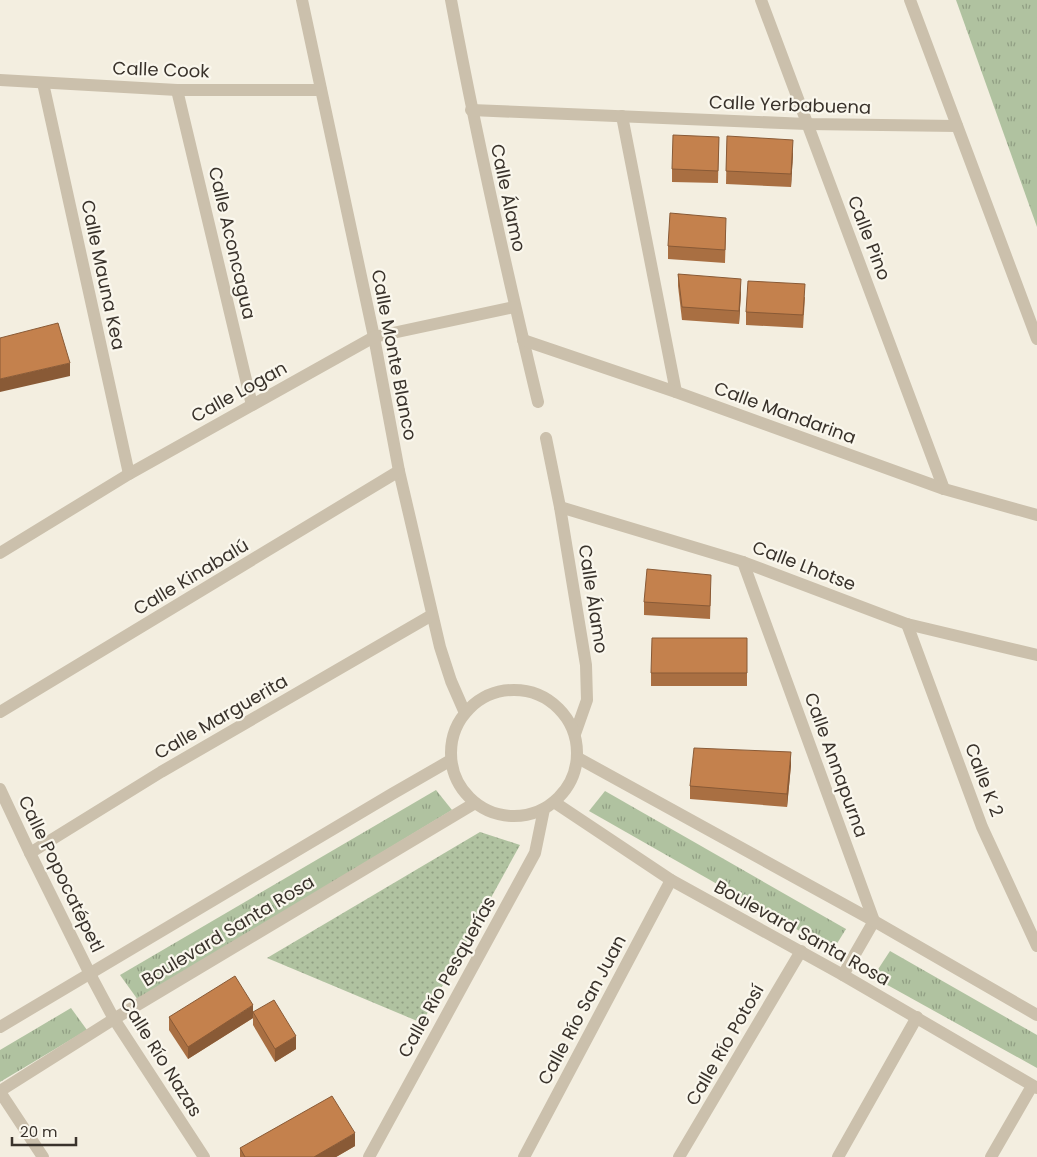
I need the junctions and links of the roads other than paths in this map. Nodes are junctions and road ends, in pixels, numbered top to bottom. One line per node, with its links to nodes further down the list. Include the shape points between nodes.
1 (302, 0): 8 (street, Calle Monte Blanco)
2 (451, 0): 9 (street, Calle Álamo)
3 (762, 0): 11 (street, Calle Pino)
4 (910, 0): 12 (street)
5 (0, 80): 6 (street, Calle Cook)
6 (43, 83): 7 (street, Calle Cook); 22 (street, Calle Mauna Kea)
7 (177, 90): 8 (street, Calle Cook); 19 (street, Calle Aconcagua)
8 (321, 90): 14 (street, Calle Monte Blanco)
9 (471, 110): 10 (street, Calle Yerbabuena); 13 (street, Calle Álamo)
10 (622, 116): 11 (street, Calle Yerbabuena); 17 (street)
11 (808, 124): 12 (street, Calle Yerbabuena); 23 (street, Calle Pino)
12 (957, 126): 15 (street)
13 (514, 307): 14 (street, Calle Logan); 16 (street, Calle Álamo)
14 (374, 337): 19 (street, Calle Logan); 21 (street, Calle Monte Blanco)
15 (1037, 339)
16 (523, 340): 17 (street, Calle Mandarina); 18 (street, Calle Álamo)
17 (676, 392): 23 (street, Calle Mandarina)
18 (538, 402)
19 (252, 405): 22 (street, Calle Logan)
20 (546, 438): 24 (street, Calle Álamo)
21 (399, 471): 28 (street, Calle Monte Blanco); 31 (street, Calle Kinabalú)
22 (129, 474): 26 (street, Calle Logan)
23 (944, 489): 25 (street, Calle Mandarina)
24 (560, 507): 27 (street, Calle Lhotse); 33 (street, Calle Álamo, via 586,665 587,700)
25 (1037, 515)
26 (0, 553)
27 (743, 562): 29 (street, Calle Lhotse); 41 (street, Calle Annapurna)
28 (432, 615): 32 (street, Calle Monte Blanco, via 448,673); 39 (street, Calle Marguerita, via 161,772)
29 (907, 624): 30 (street, Calle Lhotse); 42 (street, Calle K 2, via 982,827)
30 (1037, 655)
31 (0, 712)
32 (465, 713): 33 (street, via 493,694 527,691 543,696 557,706); 35 (street, via 453,735)
33 (575, 734): 34 (street)
34 (578, 758): 38 (street, via 571,782); 41 (street)
35 (451, 760): 37 (street, via 459,784); 44 (street, Boulevard Santa Rosa)
36 (0, 790): 39 (street, Calle Popocatépetl)
37 (475, 804): 38 (street, via 497,814 513,816); 48 (street, Boulevard Santa Rosa)
38 (549, 806): 40 (street, Boulevard Santa Rosa); 54 (street, Calle Río Pesquerías, via 535,853)
39 (30, 853): 44 (street, Calle Popocatépetl)
40 (671, 880): 43 (street, Boulevard Santa Rosa); 55 (street, Calle Río San Juan)
41 (874, 921): 45 (street); 46 (street)
42 (1037, 946)
43 (800, 951): 45 (street, Boulevard Santa Rosa); 56 (street, Calle Río Potosí)
44 (90, 974): 48 (street, Calle Río Nazas); 49 (street, Boulevard Santa Rosa)
45 (843, 975): 47 (street, Boulevard Santa Rosa)
46 (1037, 1015)
47 (917, 1017): 50 (street, Boulevard Santa Rosa); 57 (street)
48 (114, 1019): 51 (street, Boulevard Santa Rosa); 53 (street, Calle Río Nazas)
49 (0, 1027)
50 (1034, 1087): 58 (street)
51 (0, 1091): 52 (street)
52 (42, 1157)
53 (204, 1157)
54 (369, 1157)
55 (524, 1157)
56 (679, 1157)
57 (838, 1157)
58 (991, 1157)

